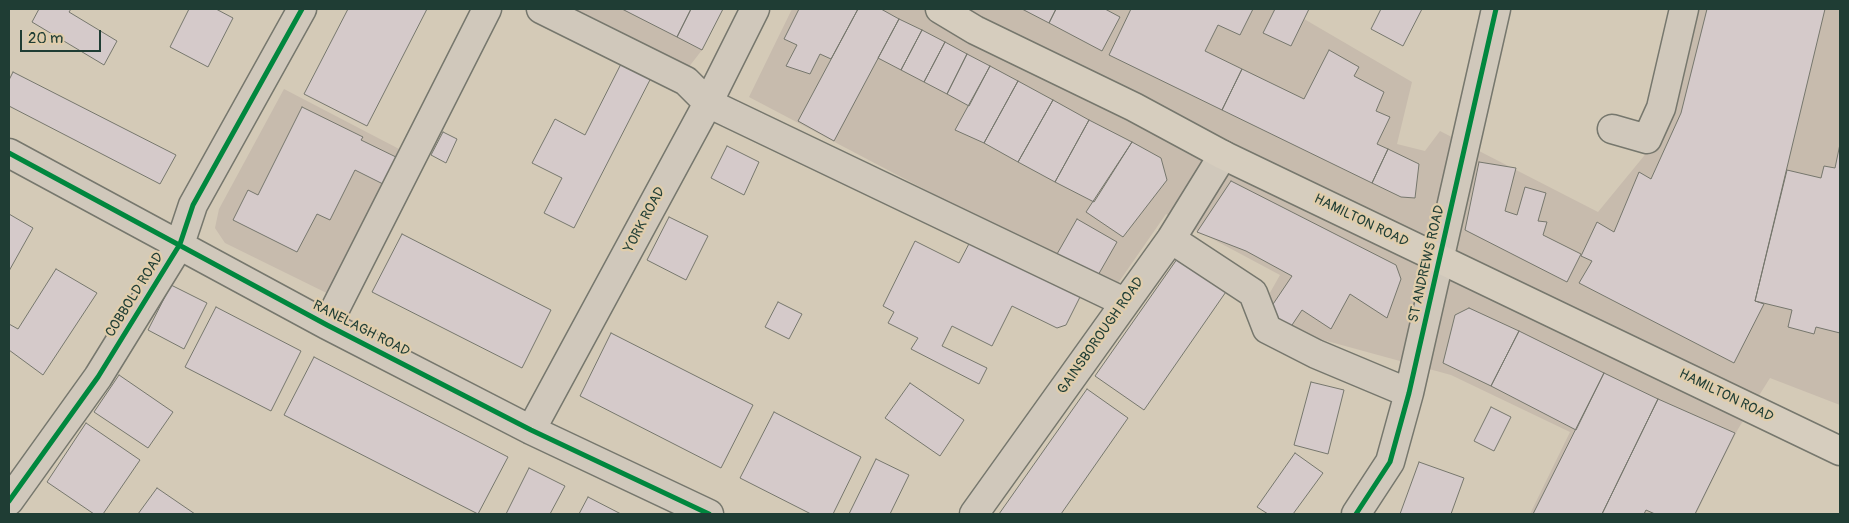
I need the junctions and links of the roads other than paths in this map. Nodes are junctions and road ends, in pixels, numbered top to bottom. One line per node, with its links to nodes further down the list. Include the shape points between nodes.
1 (302, 9): 13 (street, COBBOLD ROAD, via 194,205)
2 (488, 9): 16 (street)
3 (541, 9): 8 (street, via 686,81)
4 (756, 9): 8 (street, YORK ROAD)
5 (940, 9): 11 (main road, HAMILTON ROAD, via 975,30)
6 (1496, 9): 14 (street, ST ANDREWS ROAD)
7 (1684, 9): 9 (street, via 1661,108 1648,139)
8 (708, 103): 15 (street); 18 (street, YORK ROAD)
9 (1612, 129)
10 (9, 153): 13 (street, RANELAGH ROAD)
11 (1223, 154): 12 (street, GAINSBOROUGH ROAD); 14 (main road, HAMILTON ROAD)
12 (1171, 239): 15 (street, GAINSBOROUGH ROAD); 17 (street, via 1253,294 1267,329 1316,354)
13 (180, 244): 16 (street, RANELAGH ROAD); 20 (street, COBBOLD ROAD, via 98,377)
14 (1440, 259): 17 (street, ST ANDREWS ROAD); 19 (main road, HAMILTON ROAD)
15 (1124, 302): 23 (street, GAINSBOROUGH ROAD)
16 (327, 325): 18 (street, RANELAGH ROAD)
17 (1409, 393): 24 (street, ST ANDREWS ROAD, via 1390,462)
18 (531, 430): 22 (street, RANELAGH ROAD)
19 (1840, 451)
20 (9, 502): 21 (street)
21 (25, 514)
22 (709, 514)
23 (974, 514)
24 (1356, 514)

